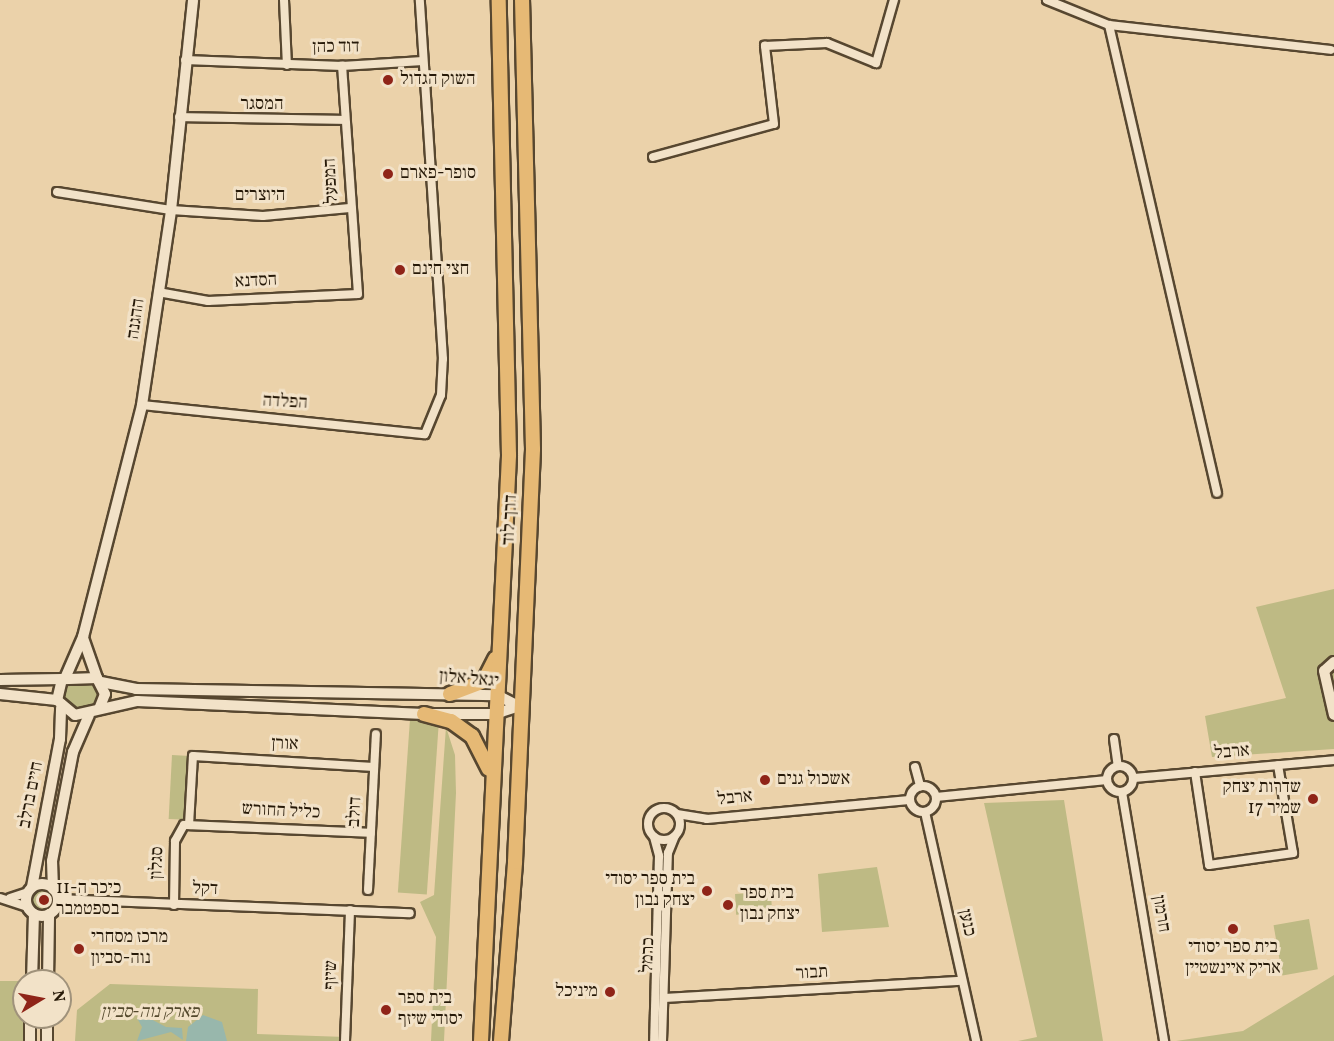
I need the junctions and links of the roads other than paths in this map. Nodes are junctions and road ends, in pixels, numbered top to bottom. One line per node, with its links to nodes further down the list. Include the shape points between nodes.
1 (193, 0): 10 (street, ההגנה)
2 (284, 0): 12 (street)
3 (420, 0): 11 (street)
4 (499, 0): 25 (main road, דרך לוד, via 509,455)
5 (522, 0): 34 (main road, דרך לוד, via 533,448)
6 (894, 0): 16 (street, via 876,63 827,43 765,46 774,124)
7 (1047, 0): 8 (street)
8 (1109, 24): 9 (street); 23 (street)
9 (1331, 50)
10 (185, 60): 12 (street, דוד כהן); 14 (street, ההגנה)
11 (423, 61): 13 (street, דוד כהן); 22 (street, הפלדה, via 443,359 441,394 425,434)
12 (287, 65): 13 (street, דוד כהן)
13 (342, 66): 15 (street, המפעל)
14 (179, 117): 15 (street, המסגר); 19 (street, ההגנה)
15 (345, 120): 18 (street, המפעל)
16 (653, 157)
17 (57, 192): 19 (street, היוצרים)
18 (350, 208): 19 (street, היוצרים, via 263,216); 21 (street, המפעל)
19 (171, 210): 20 (street, ההגנה)
20 (158, 292): 21 (street, הסדנא, via 208,301); 22 (street, ההגנה)
21 (358, 294)
22 (142, 405): 24 (street, ההגנה)
23 (1217, 493)
24 (83, 637): 27 (street, ההגנה); 29 (street)
25 (500, 642): 31 (main road, via 484,681); 32 (main road, דרך לוד)
26 (1334, 662): 38 (street, via 1324,671)
27 (64, 677): 28 (street); 29 (street, יגאל אלון); 33 (street, חיים ברלב)
28 (0, 680)
29 (99, 680): 31 (street, יגאל אלון, via 136,689); 35 (street, חיים ברלב, via 105,694)
30 (0, 694): 33 (street)
31 (450, 694): 32 (street, יגאל אלון)
32 (497, 695): 34 (street, יגאל אלון); 37 (main road, דרך לוד)
33 (59, 704): 35 (street); 62 (street, חיים ברלב, via 60,739)
34 (519, 706): 37 (street, יגאל אלון); 78 (main road, דרך לוד, via 515,862)
35 (94, 712): 36 (street, יגאל אלון, via 137,701); 64 (street, חיים ברלב, via 73,752 52,861)
36 (424, 714): 37 (street, יגאל אלון); 48 (main road, via 451,721 472,736)
37 (495, 714): 48 (main road, דרך לוד)
38 (1334, 715)
39 (376, 734): 45 (street, דולב)
40 (1114, 739): 44 (street)
41 (193, 756): 45 (street, אורן); 58 (street, סגלון)
42 (1334, 760): 43 (street, ארבל)
43 (1278, 765): 47 (street, ארבל); 47 (street, via 1293,853 1209,865)
44 (1118, 766): 49 (street, via 1128,768); 50 (street)
45 (375, 767): 59 (street, דולב)
46 (915, 767): 51 (street)
47 (1195, 772): 49 (street, ארבל)
48 (491, 778): 77 (main road, דרך לוד)
49 (1134, 778): 52 (street)
50 (1107, 780): 52 (street); 53 (street)
51 (920, 786): 53 (street, via 931,789); 54 (street)
52 (1122, 792): 82 (street, חרמון)
53 (936, 797): 55 (street)
54 (909, 800): 55 (street, via 915,810); 57 (street, ארבל)
55 (926, 812): 74 (street, כנען)
56 (677, 814): 57 (street, ארבל); 60 (street); 61 (street, via 665,808 654,811 648,825)
57 (707, 819): 60 (street, ארבל)
58 (189, 825): 59 (street, כליל החורש); 67 (street, סגלון, via 175,841)
59 (371, 833): 63 (street, דולב)
60 (676, 834): 61 (street); 75 (street, כרמל, via 669,853)
61 (654, 837): 79 (street, כרמל, via 659,856)
62 (30, 890): 64 (street); 66 (street); 68 (street, חיים ברלב)
63 (368, 890)
64 (55, 894): 67 (street, דקל); 71 (street)
65 (0, 898): 66 (street)
66 (10, 898): 68 (street)
67 (174, 905): 69 (street, דקל)
68 (30, 910): 71 (street); 72 (street)
69 (350, 910): 70 (street, דקל); 76 (street, שיזף)
70 (411, 913)
71 (49, 914): 73 (street)
72 (32, 969)
73 (48, 969)
74 (962, 981): 75 (street, תבור); 81 (street, כנען)
75 (664, 998): 80 (street, כרמל)
76 (345, 1041)
77 (481, 1041)
78 (501, 1041)
79 (654, 1041)
80 (662, 1041)
81 (976, 1041)
82 (1164, 1041)

